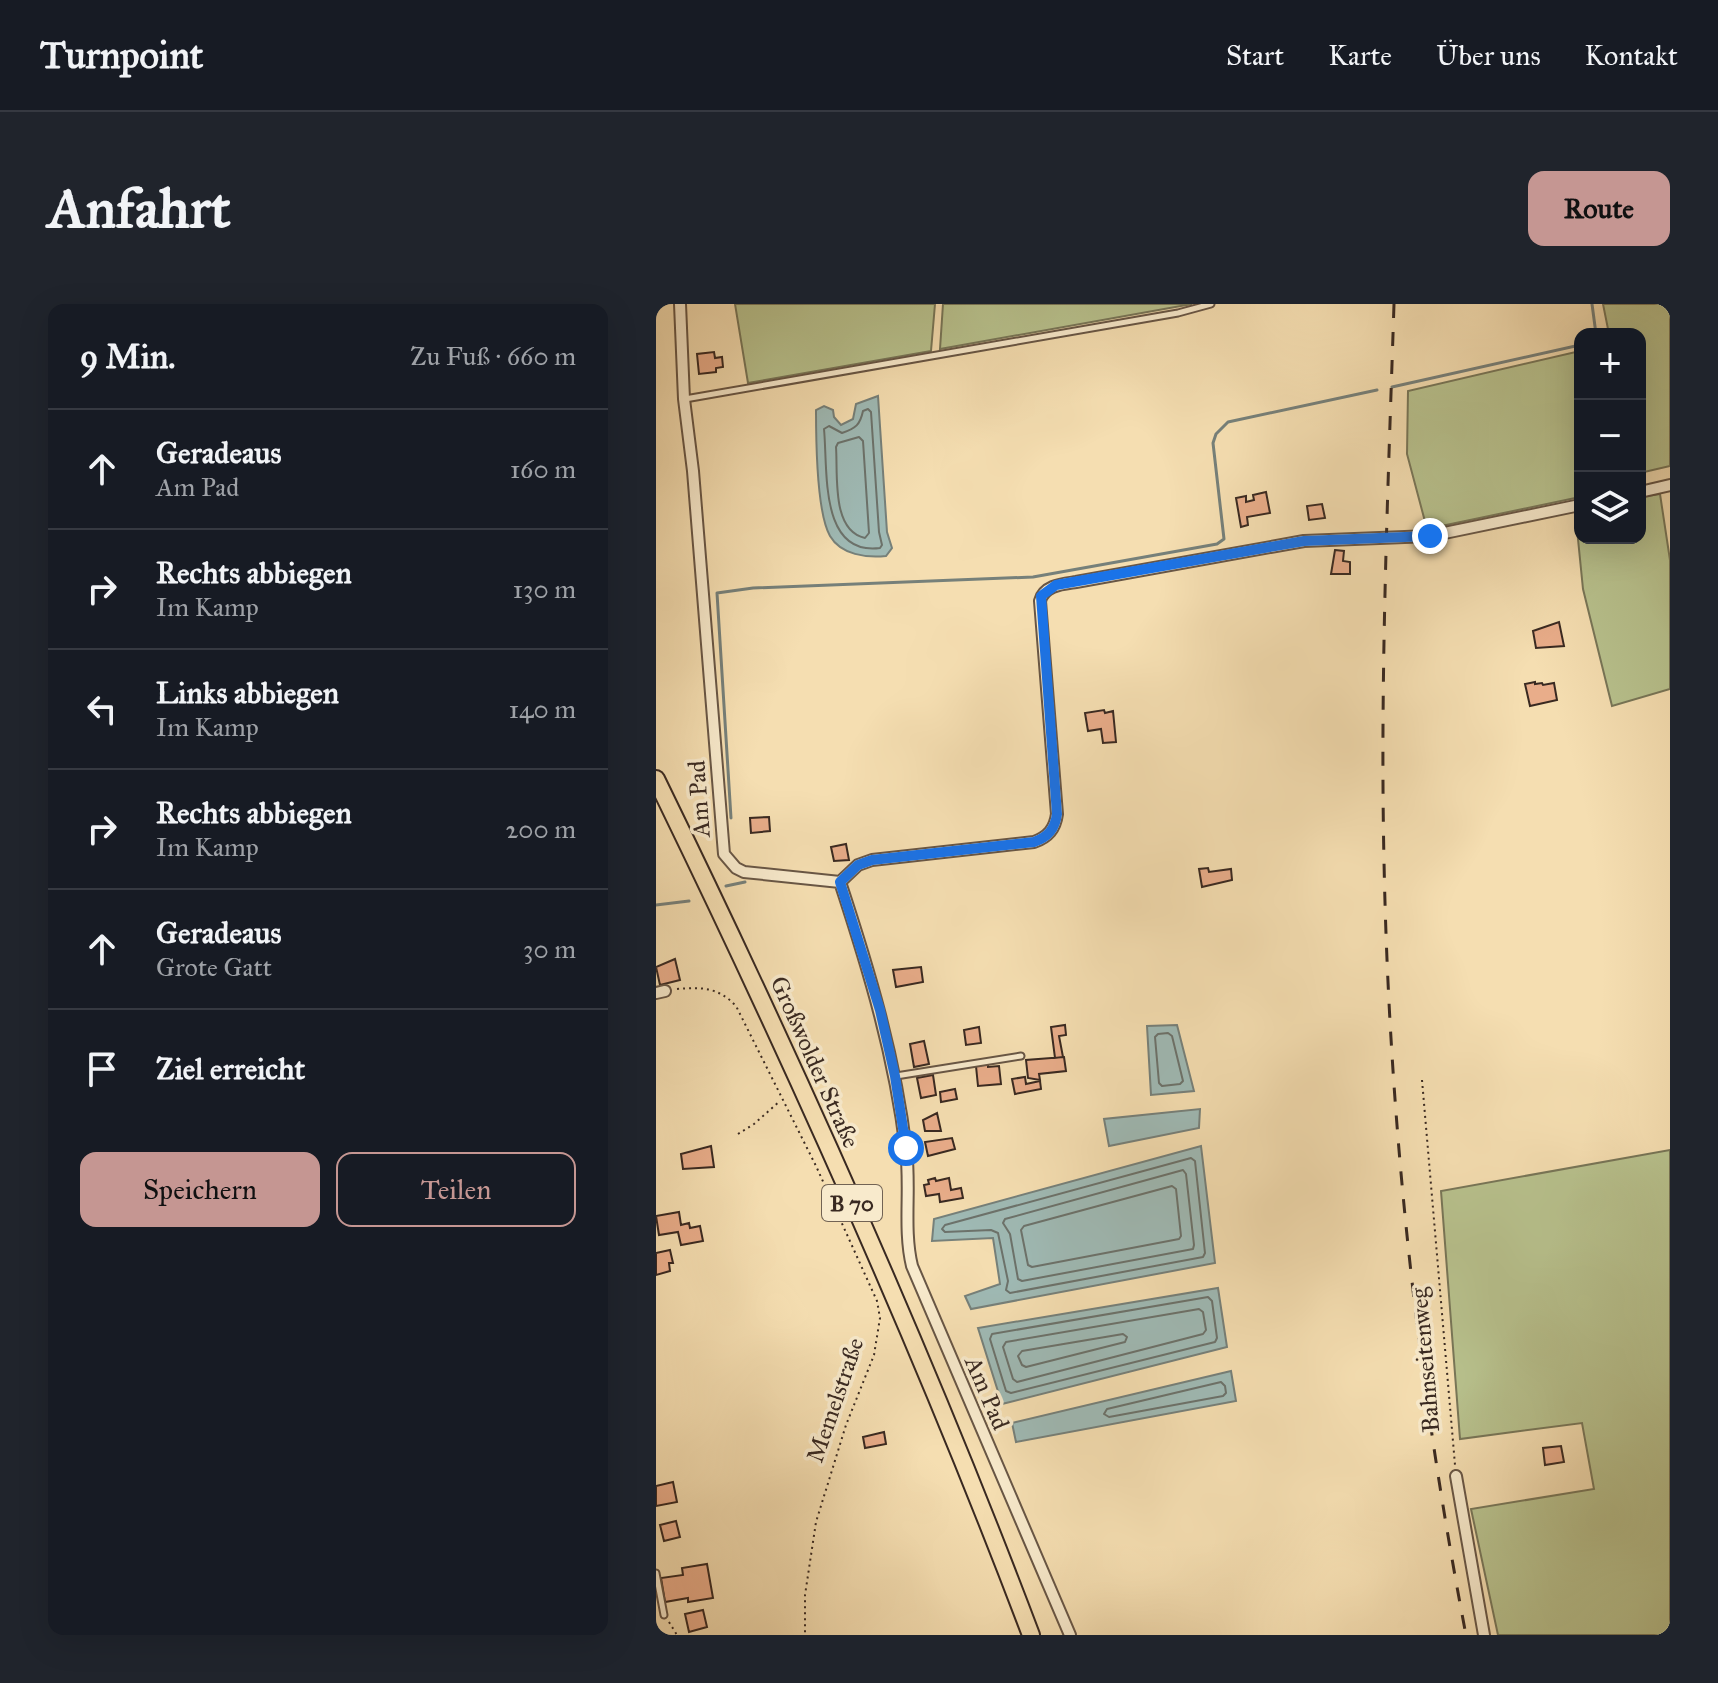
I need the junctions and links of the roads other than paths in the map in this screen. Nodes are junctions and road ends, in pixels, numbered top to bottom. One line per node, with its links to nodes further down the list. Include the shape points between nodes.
1 (680, 304): 3 (street, Am Pad)
2 (1211, 304): 3 (lane)
3 (684, 399): 8 (street, Am Pad, via 724,854 744,872)
4 (1670, 485): 5 (street)
5 (1646, 491)
6 (1574, 506): 8 (street, via 1430,536 1304,541 1056,585 1040,601 1057,814 1053,828 1034,842 872,860)
7 (656, 779): 14 (main road, Großwolder Straße / B 70, via 886,1277)
8 (840, 882): 10 (street, Am Pad)
9 (1021, 1056): 10 (lane)
10 (895, 1076): 15 (street, Am Pad, via 908,1173 912,1266)
11 (1456, 1476): 16 (street)
12 (656, 1573): 13 (lane)
13 (664, 1615)
14 (1031, 1635)
15 (1070, 1635)
16 (1484, 1635)

